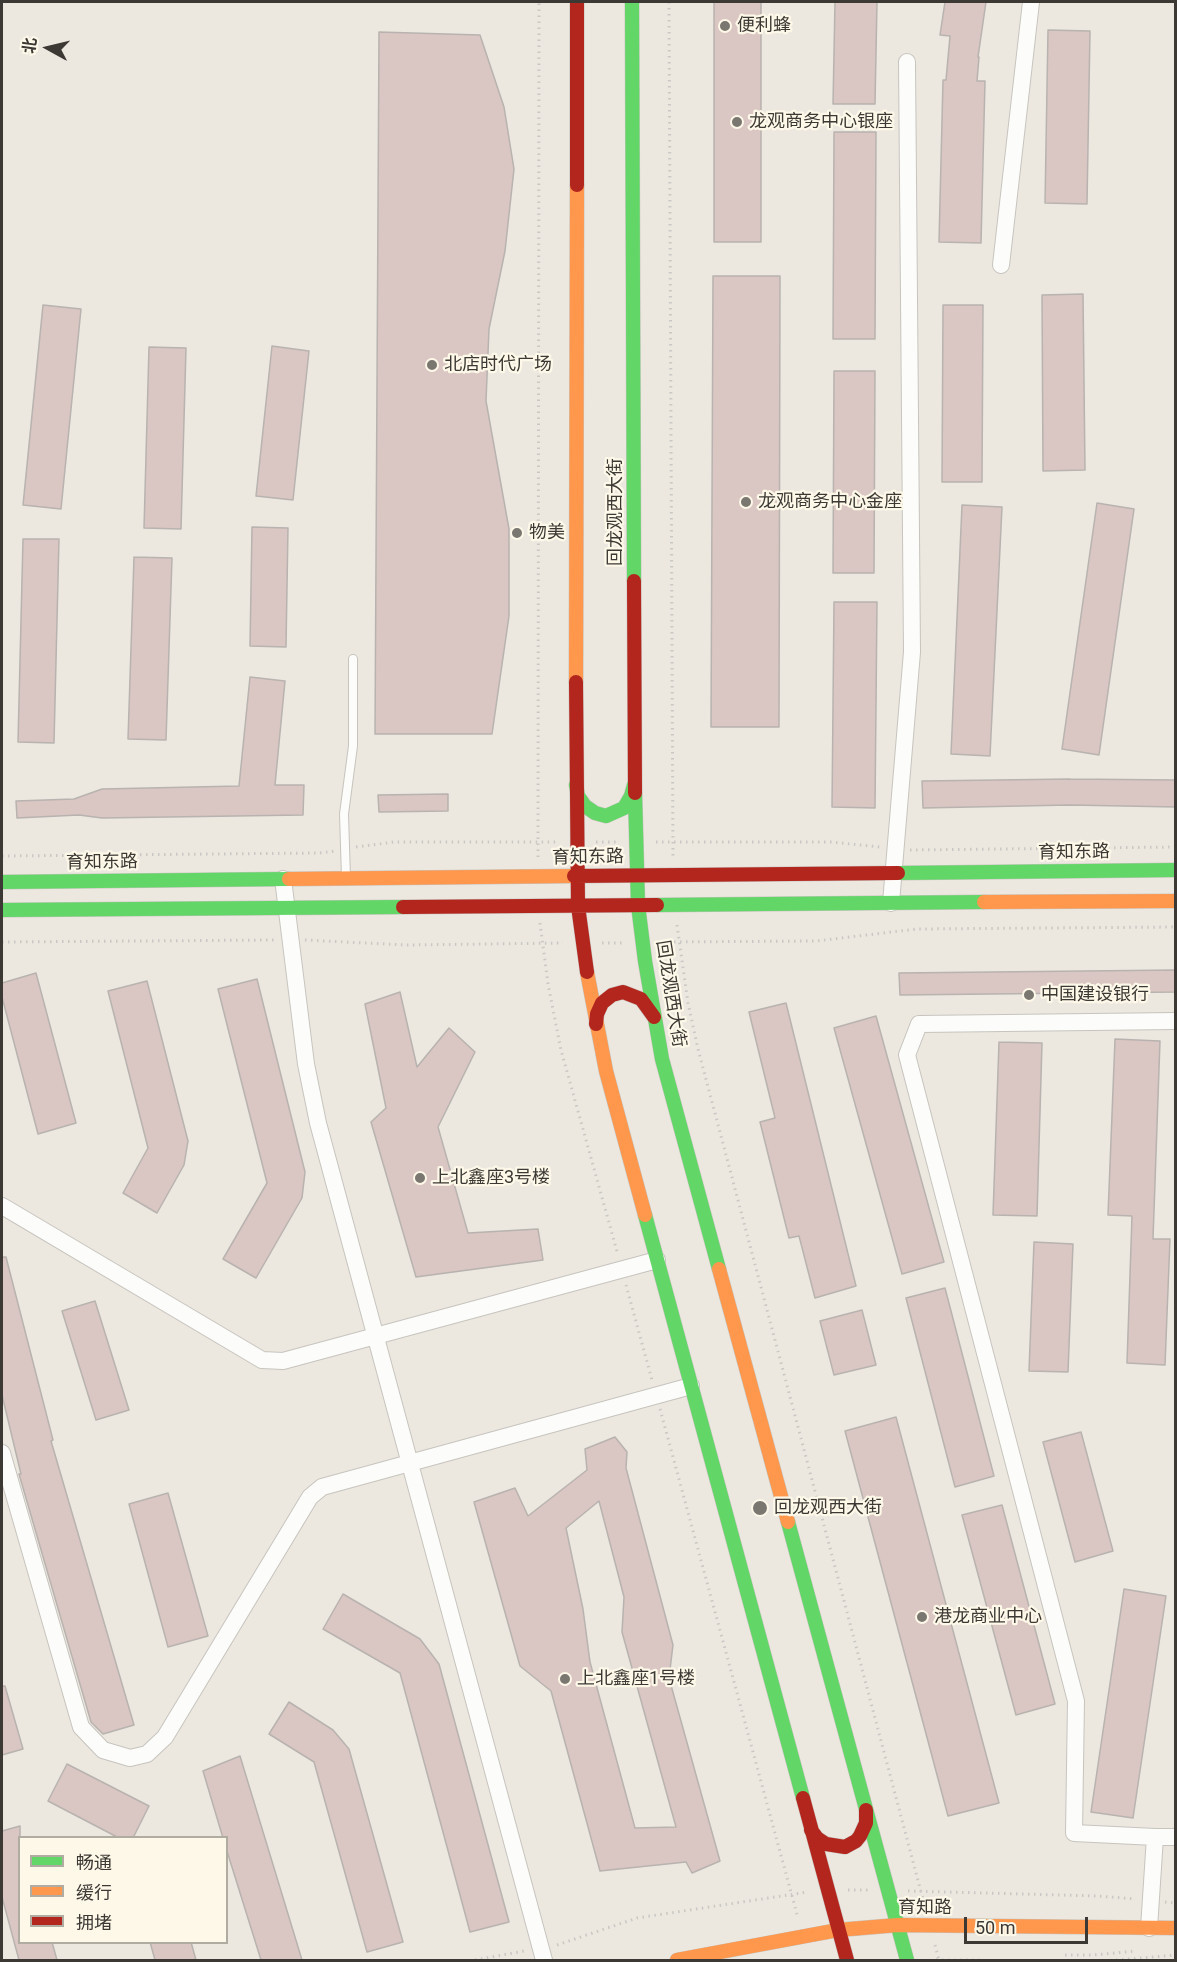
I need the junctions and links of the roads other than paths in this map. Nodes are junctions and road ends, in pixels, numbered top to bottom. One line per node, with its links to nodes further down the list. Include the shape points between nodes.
1 (577, 2): 8 (main road)
2 (632, 2): 7 (main road, 回龙观西大街)
3 (1031, 2): 5 (street)
4 (907, 62): 10 (street, via 912,652)
5 (1001, 265)
6 (353, 659): 14 (lane, via 353,746 344,814)
7 (634, 784): 8 (main road, via 624,808 606,816 585,807); 12 (main road, 回龙观西大街)
8 (576, 785): 11 (main road)
9 (1176, 870): 10 (main road, 育知东路)
10 (894, 873): 12 (main road, 育知东路); 17 (street)
11 (577, 876): 12 (main road, 育知东路); 14 (main road, 育知东路); 19 (main road)
12 (636, 876): 18 (main road, 回龙观西大街)
13 (283, 879): 14 (main road, 育知东路); 15 (main road, 育知东路); 20 (street)
14 (346, 879)
15 (2, 882)
16 (1176, 901): 17 (main road)
17 (891, 903): 18 (main road)
18 (638, 905): 19 (main road); 22 (main road, 回龙观西大街)
19 (578, 906): 20 (main road); 24 (main road)
20 (287, 908): 21 (main road); 27 (street, via 311,1095)
21 (2, 910)
22 (654, 1017): 24 (main road, via 641,999 623,992 602,1003); 31 (main road, 回龙观西大街, via 662,1059)
23 (1176, 1021): 33 (street, via 919,1024 907,1055 1076,1701 1074,1833)
24 (596, 1024): 26 (main road)
25 (2, 1206): 27 (street, via 262,1360 283,1361)
26 (657, 1260): 27 (street); 28 (main road)
27 (376, 1336): 30 (street)
28 (691, 1386): 30 (street); 32 (main road)
29 (2, 1453): 30 (street, via 81,1727 104,1750 130,1758 147,1754 165,1737 310,1497 322,1487)
30 (410, 1463): 39 (street)
31 (866, 1808): 32 (main road, via 863,1830 850,1845 826,1844); 35 (main road, 回龙观西大街)
32 (811, 1830): 38 (main road)
33 (1155, 1836): 34 (street); 36 (street)
34 (1176, 1837)
35 (898, 1925): 36 (main road, 育知路); 38 (main road, 育知路); 42 (main road, 回龙观西大街)
36 (1149, 1928): 37 (main road, 育知路)
37 (1176, 1928)
38 (838, 1930): 40 (main road, 育知路); 41 (main road)
39 (544, 1960)
40 (678, 1960)
41 (847, 1960)
42 (908, 1960)

